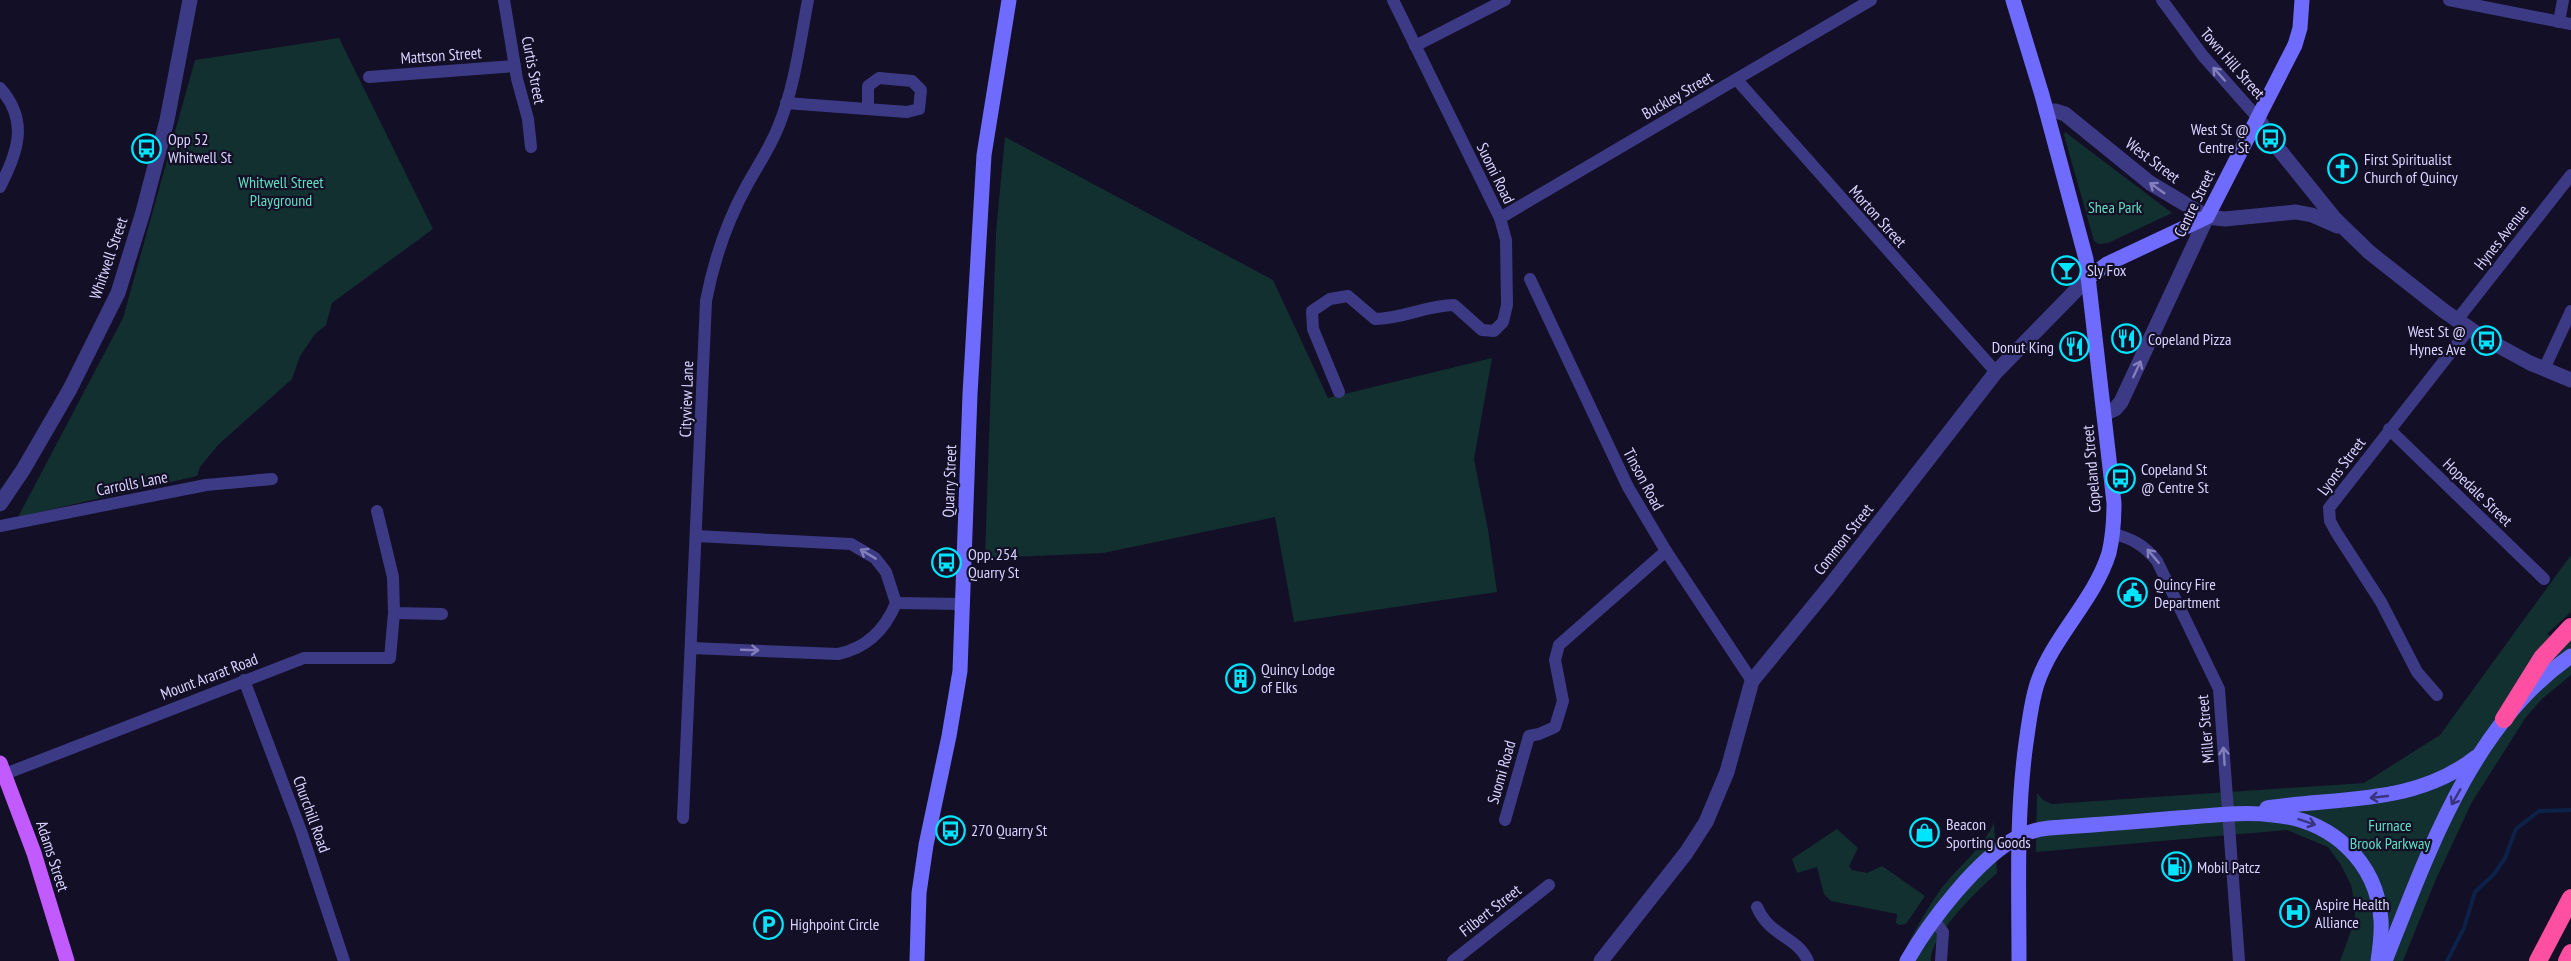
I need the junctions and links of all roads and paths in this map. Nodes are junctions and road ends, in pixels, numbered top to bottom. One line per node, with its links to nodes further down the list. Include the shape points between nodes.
1 (190, 0): 40 (street, Whitwell Street, via 167,120 118,293 70,389)
2 (504, 0): 15 (street, Curtis Street)
3 (808, 0): 19 (street, Cityview Lane)
4 (1393, 0): 14 (street, Suomi Road)
5 (1505, 0): 14 (street)
6 (1871, 0): 17 (street, Buckley Street)
7 (2013, 0): 21 (main road, Copeland Street)
8 (2162, 0): 22 (street, Town Hill Street, one-way to 8, via 2203,56)
9 (2302, 0): 22 (main road, Centre Street, via 2295,45)
10 (2449, 0): 13 (street)
11 (2563, 0): 13 (street)
12 (1005, 1): 48 (main road, Quarry Street, via 984,155)
13 (2565, 23)
14 (1415, 46): 27 (street, Suomi Road)
15 (515, 66): 16 (street, Mattson Street); 23 (street, Curtis Street)
16 (369, 77)
17 (1737, 80): 27 (street, Buckley Street); 34 (street, Morton Street)
18 (0, 88): 25 (street, via 16,116 18,137 15,156)
19 (786, 103): 20 (street); 44 (street, Cityview Lane, via 764,157 723,233 713,264 706,301)
20 (868, 109): 20 (street, via 919,109 921,90 912,81 879,78 868,86)
21 (2046, 111): 26 (street, West Street, one-way to 21, via 2150,183 2066,114); 29 (main road, Copeland Street)
22 (2258, 118): 26 (main road, Centre Street); 28 (street, West Street)
23 (531, 147)
24 (2571, 175): 32 (street, Hynes Avenue)
25 (0, 188)
26 (2207, 217): 28 (street, West Street, via 2225,219 2295,212 2320,218); 29 (main road, Common Street, via 2107,264); 37 (street, Centre Street, one-way to 26, via 2121,402)
27 (1500, 218): 36 (street, Suomi Road, via 1506,240 1507,305 1503,322 1494,330 1482,330 1455,305 1375,319 1348,296 1330,298 1312,311 1313,329)
28 (2349, 235): 32 (street, West Street)
29 (2088, 278): 34 (street, Common Street); 37 (main road, Copeland Street)
30 (1530, 279): 45 (street, Tinson Road, via 1628,487)
31 (2571, 311): 33 (street)
32 (2463, 325): 33 (street, West Street); 38 (street, Lyons Street)
33 (2544, 369): 35 (street, West Street)
34 (1996, 372): 55 (street, Common Street)
35 (2571, 380)
36 (1339, 392)
37 (2104, 414): 43 (main road, Copeland Street)
38 (2389, 429): 46 (street, Hopedale Street); 56 (street, Lyons Street, via 2335,498 2329,514 2336,532 2388,614 2412,665)
39 (272, 479): 42 (street, Carrolls Lane, via 206,485)
40 (0, 504)
41 (377, 512): 49 (street, via 393,577)
42 (0, 526)
43 (2113, 534): 60 (street, Miller Street, one-way to 43, via 2217,682 2157,561 2132,539); 63 (main road, Copeland Street, via 2096,582 2053,649 2037,684 2020,784)
44 (696, 536): 47 (street, one-way to 44, via 889,579 875,558 851,544); 52 (street, Cityview Lane)
45 (1666, 550): 55 (street, Tinson Road); 62 (street, Suomi Road, via 1559,645 1555,660 1563,701 1555,727 1529,736)
46 (2544, 579)
47 (896, 603): 48 (street); 52 (street, one-way to 47, via 838,654 855,651 880,630)
48 (962, 604): 72 (main road, Quarry Street, via 960,671 919,893)
49 (394, 613): 50 (street); 54 (street, Mount Ararat Road, via 390,658 304,658)
50 (442, 614)
51 (2571, 627): 57 (highway, via 2542,658)
52 (691, 648): 61 (street, Cityview Lane)
53 (2571, 656): 57 (main road, via 2531,687)
54 (244, 680): 59 (street, Mount Ararat Road); 71 (street, Churchill Road, via 302,831)
55 (1752, 681): 74 (street, Common Street, via 1727,772 1706,822)
56 (2437, 695)
57 (2504, 719): 58 (main road)
58 (2487, 746): 60 (main road, one-way to 60, via 2449,775 2399,794); 81 (main road, one-way to 81, via 2439,829)
59 (2, 769): 70 (main road, Adams Street, via 31,844)
60 (2229, 814): 63 (main road, via 2049,828); 79 (street, Miller Street); 80 (main road, one-way to 80, via 2296,818 2319,826 2349,848 2367,873 2378,900)
61 (683, 818)
62 (1505, 820)
63 (2019, 836): 67 (main road, via 1974,874); 78 (main road, Copeland Street)
64 (1549, 885): 73 (street, Filbert Street)
65 (2571, 898): 82 (highway)
66 (1757, 906): 75 (street, via 1765,922 1798,947)
67 (1934, 920): 76 (main road); 77 (street, via 1943,932)
68 (2571, 920): 83 (highway)
69 (2571, 953): 84 (highway)
70 (67, 961)
71 (345, 961)
72 (917, 961)
73 (1453, 961)
74 (1601, 961)
75 (1808, 961)
76 (1907, 961)
77 (1941, 961)
78 (2019, 961)
79 (2239, 961)
80 (2378, 961)
81 (2385, 961)
82 (2538, 961)
83 (2550, 961)
84 (2567, 961)

